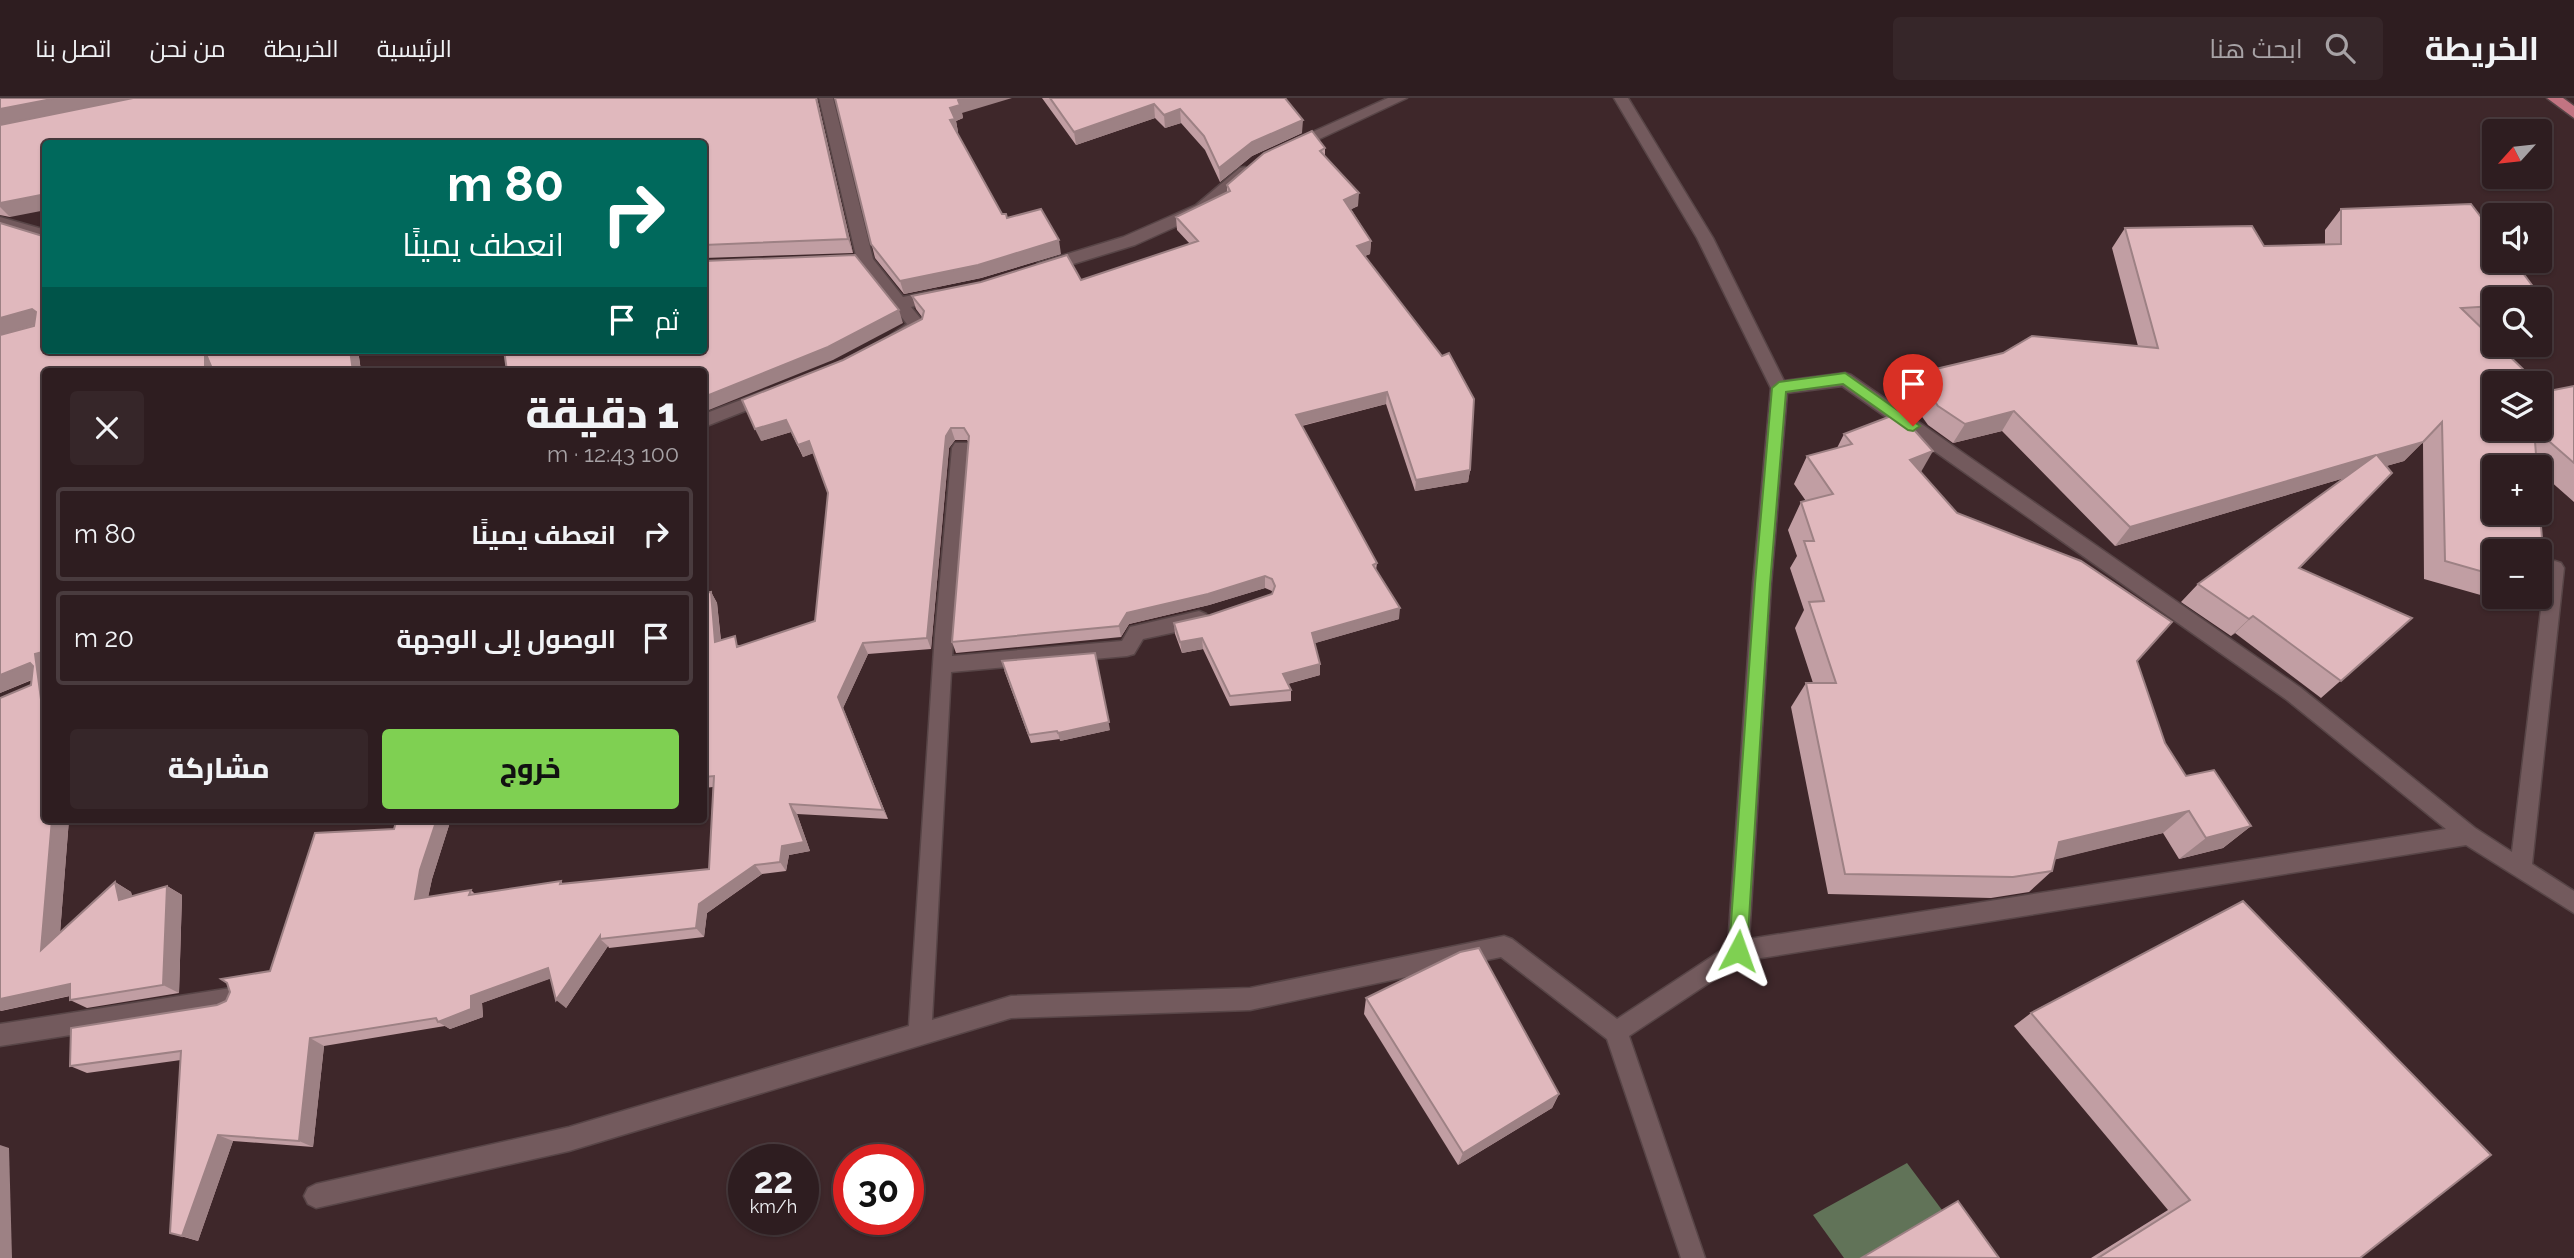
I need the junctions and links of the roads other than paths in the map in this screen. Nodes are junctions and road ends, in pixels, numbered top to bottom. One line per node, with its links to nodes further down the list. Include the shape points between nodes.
1 (826, 98): 12 (street, via 858,260)
2 (1401, 98): 6 (street)
3 (1621, 98): 14 (street, via 1705,237)
4 (2554, 98): 5 (main road)
5 (2574, 113)
6 (1282, 151)
7 (1258, 161): 10 (street, via 1201,209 1129,241)
8 (0, 222): 9 (street)
9 (42, 234)
10 (1023, 274)
11 (947, 294): 12 (street)
12 (899, 304): 13 (street, via 918,325)
13 (884, 343)
14 (1779, 388): 21 (street, via 1845,379 2294,694); 24 (street)
15 (778, 391): 16 (street)
16 (707, 420)
17 (961, 448): 20 (street)
18 (2555, 568): 22 (street)
19 (1221, 612): 20 (street, via 1137,633 1127,648)
20 (942, 665): 28 (street)
21 (2468, 835): 22 (street); 24 (street)
22 (2521, 867): 23 (street)
23 (2574, 903)
24 (1738, 951): 26 (street)
25 (231, 999): 27 (street)
26 (1616, 1032): 28 (street, via 1504,946 1250,999 1011,1007); 30 (street)
27 (0, 1035)
28 (920, 1035): 29 (street, via 569,1139)
29 (316, 1196)
30 (1693, 1258)

